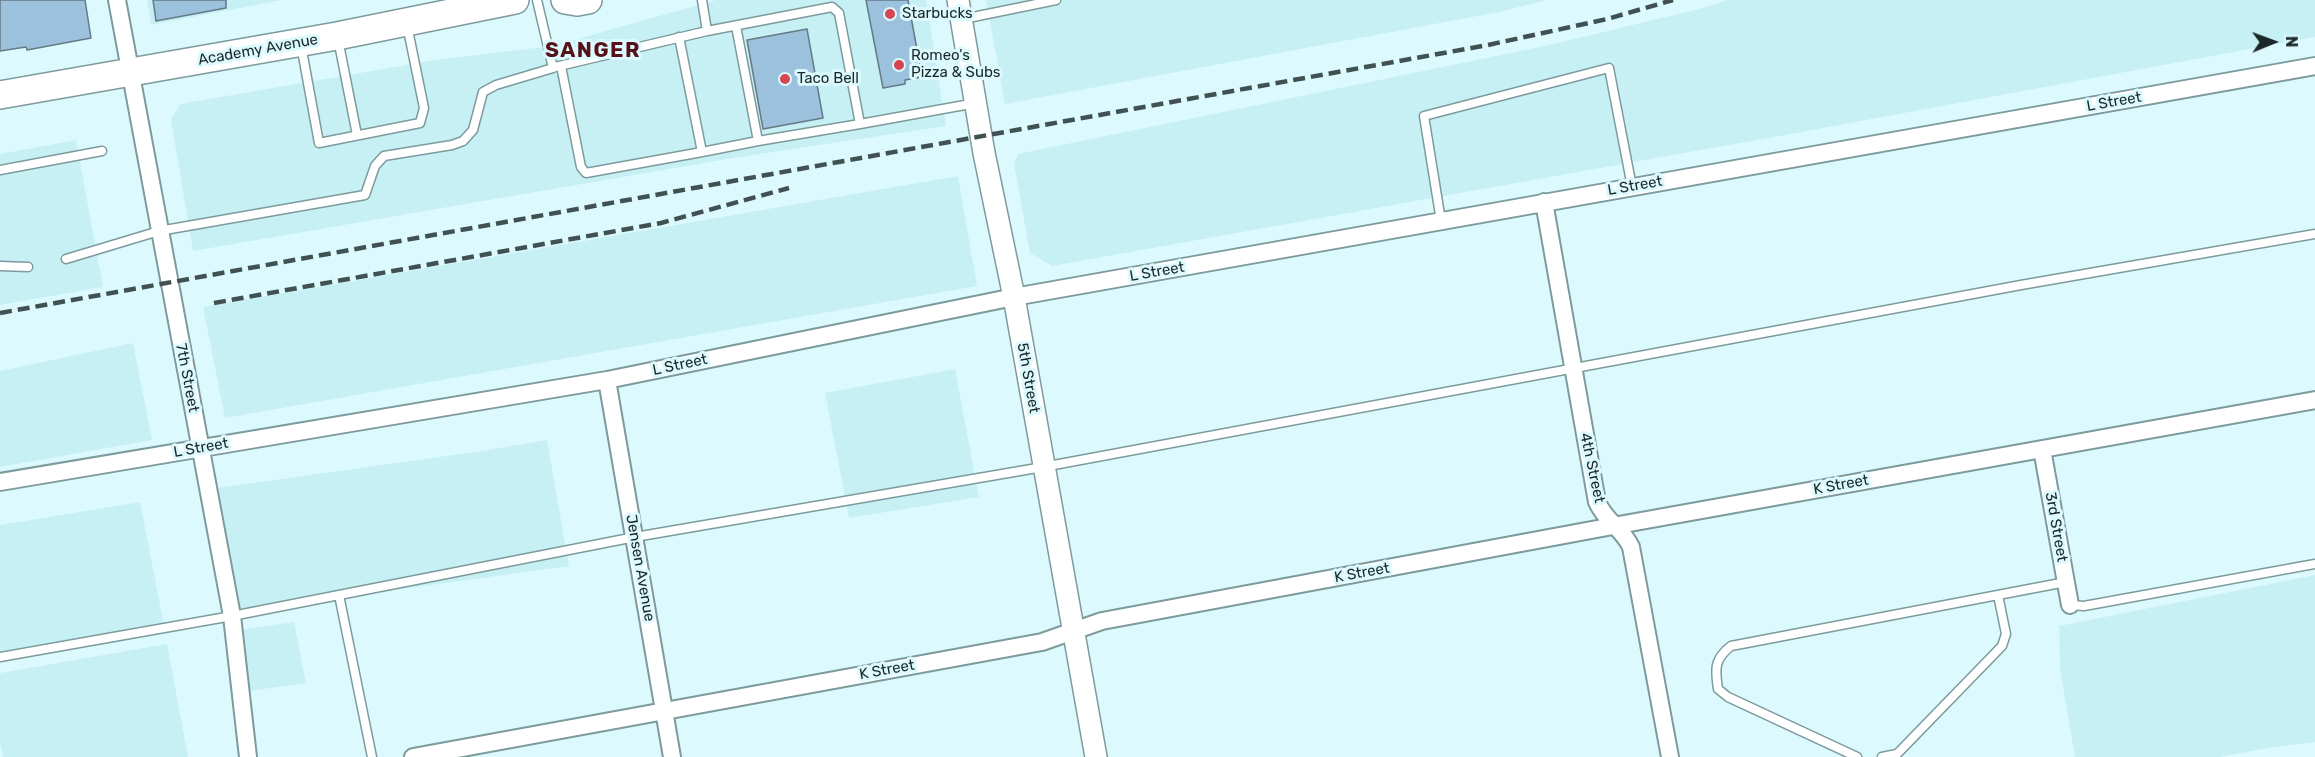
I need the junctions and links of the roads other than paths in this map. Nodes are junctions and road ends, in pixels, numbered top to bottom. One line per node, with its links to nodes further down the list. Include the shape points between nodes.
1 (117, 0): 18 (street, 7th Street)
2 (514, 0): 10 (main road, Academy Avenue)
3 (537, 0): 17 (lane)
4 (565, 0): 5 (main road)
5 (588, 0)
6 (702, 0): 12 (lane)
7 (1056, 0): 8 (lane)
8 (1031, 3): 9 (lane)
9 (960, 10): 20 (street, 5th Street)
10 (407, 21): 13 (main road, Academy Avenue); 22 (lane, via 424,108 420,123)
11 (736, 26): 12 (lane); 21 (lane, via 832,7 839,13); 23 (lane)
12 (707, 31): 14 (lane)
13 (337, 36): 15 (main road, Academy Avenue); 22 (lane)
14 (679, 37): 17 (lane); 25 (lane)
15 (300, 42): 18 (main road, Academy Avenue); 22 (lane, via 319,143)
16 (2315, 66): 27 (street, L Street)
17 (557, 67): 25 (lane, via 581,167 586,173); 30 (lane, via 483,92 473,130 463,141 384,156 375,166 365,195)
18 (130, 72): 19 (main road, Academy Avenue); 30 (street, 7th Street)
19 (0, 95)
20 (976, 103): 21 (lane); 35 (street, 5th Street)
21 (860, 124): 23 (lane)
22 (357, 135)
23 (758, 141): 25 (lane)
24 (102, 151): 26 (lane)
25 (702, 152)
26 (0, 170)
27 (1632, 187): 28 (street, L Street); 29 (lane, via 1609,68 1424,116)
28 (1545, 202): 29 (street, L Street); 36 (street, 4th Street)
29 (1441, 221): 35 (street, L Street)
30 (159, 231): 32 (lane); 39 (street, 7th Street)
31 (2315, 234): 36 (lane)
32 (66, 259)
33 (0, 267): 34 (lane)
34 (28, 267)
35 (1014, 297): 37 (street, L Street); 41 (street, 5th Street)
36 (1573, 369): 41 (lane); 43 (street, 4th Street, via 1597,502)
37 (607, 380): 39 (street, L Street); 44 (street, Jensen Avenue)
38 (2315, 400): 40 (street, K Street)
39 (200, 448): 42 (street, L Street); 50 (street, 7th Street)
40 (2042, 449): 43 (street, K Street); 46 (street, 3rd Street)
41 (1043, 467): 44 (lane); 51 (street, 5th Street)
42 (0, 482)
43 (1612, 526): 51 (street, K Street, via 1114,619); 60 (street, 4th Street, via 1627,538 1631,547)
44 (635, 537): 47 (lane); 53 (street, Jensen Avenue)
45 (2315, 564): 49 (lane, via 2085,606)
46 (2066, 582): 48 (lane); 49 (street, 3rd Street)
47 (339, 595): 50 (lane); 56 (lane)
48 (1998, 595): 54 (lane, via 2006,634 2002,646); 61 (lane, via 1731,646 1720,654 1718,689 1728,697)
49 (2070, 605)
50 (232, 616): 52 (lane); 55 (street, 7th Street)
51 (1073, 630): 53 (street, K Street, via 1042,642); 59 (street, 5th Street)
52 (0, 657)
53 (665, 710): 57 (street, K Street); 58 (street, Jensen Avenue)
54 (1897, 756): 62 (lane)
55 (248, 757)
56 (372, 757)
57 (413, 757)
58 (672, 757)
59 (1096, 757)
60 (1670, 757)
61 (1857, 757)
62 (1882, 757)

